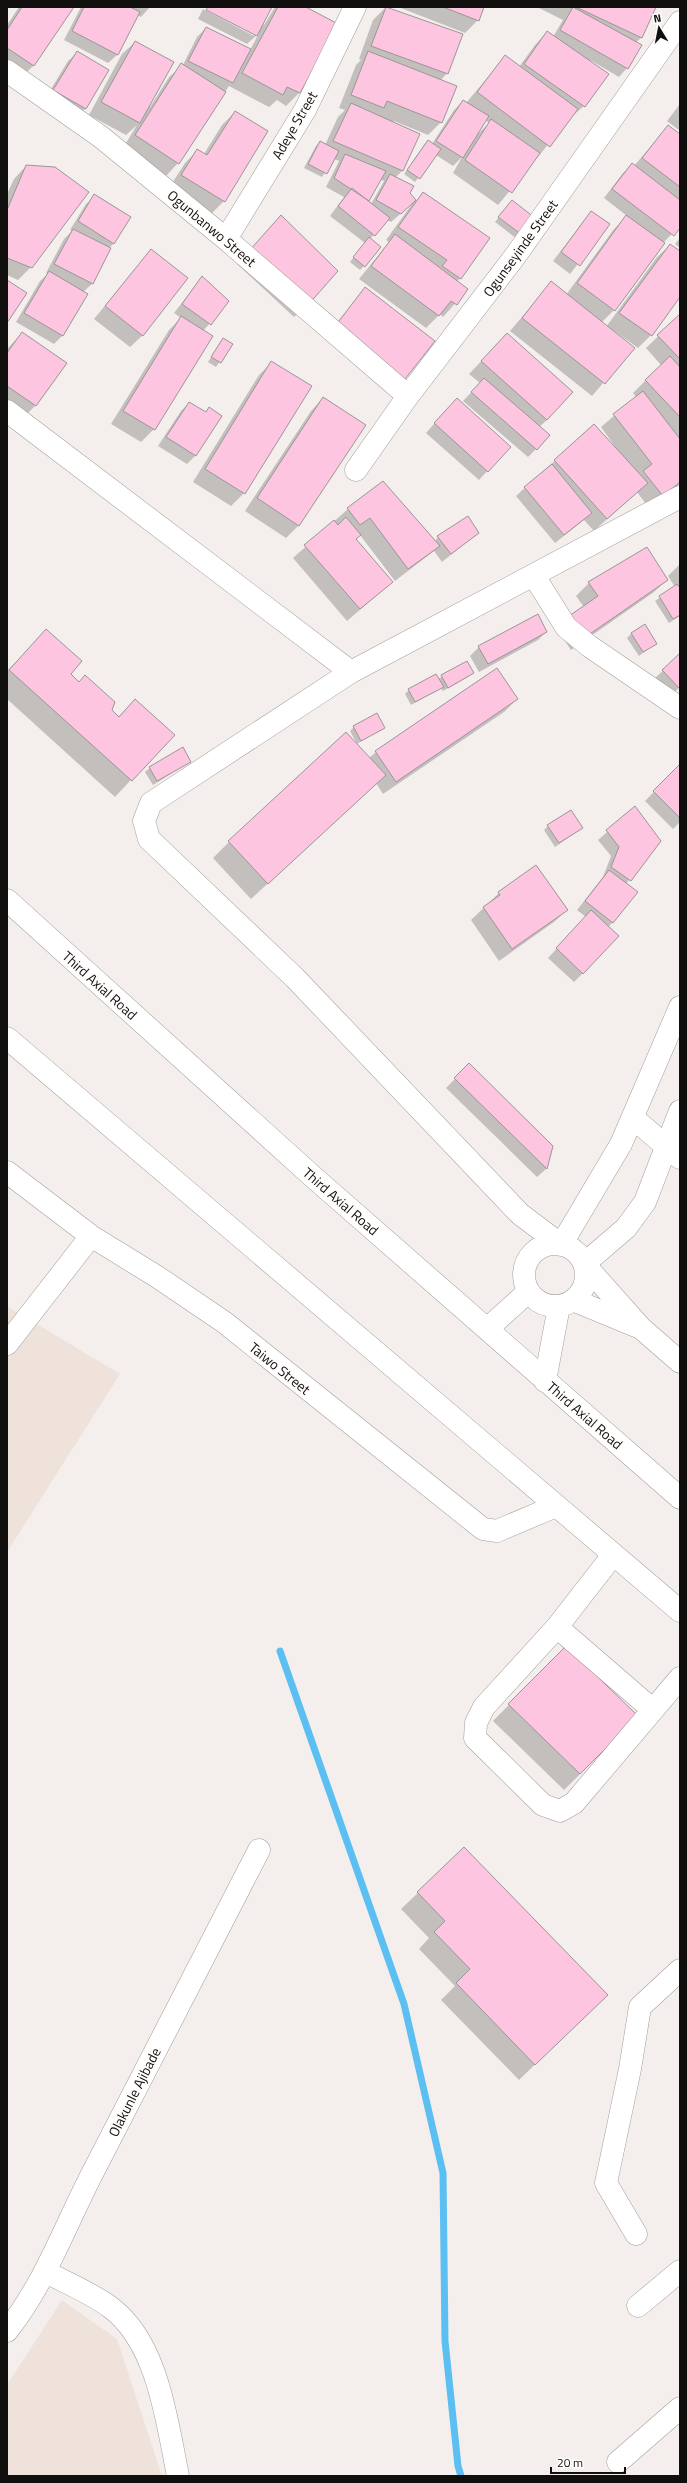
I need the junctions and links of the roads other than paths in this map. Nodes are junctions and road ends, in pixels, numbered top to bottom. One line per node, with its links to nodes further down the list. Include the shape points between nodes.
1 (355, 7): 4 (main road, Adeye Street, via 305,110)
2 (680, 22): 5 (main road, Ogunseyinde Street, via 516,255)
3 (7, 71): 4 (main road, Ogunbanwo Street, via 101,137)
4 (226, 239): 5 (main road, Ogunbanwo Street)
5 (408, 396): 7 (main road, Ogunseyinde Street)
6 (7, 411): 10 (main road)
7 (356, 470)
8 (680, 497): 9 (main road)
9 (534, 576): 10 (main road); 11 (main road, via 566,627 589,646)
10 (350, 672): 19 (main road, via 151,803 144,821 148,839 295,978)
11 (680, 708)
12 (7, 900): 27 (main road, Third Axial Road, via 311,1175)
13 (680, 1007): 16 (main road)
14 (7, 1038): 32 (main road)
15 (680, 1111): 17 (main road)
16 (633, 1118): 17 (main road); 21 (main road, via 621,1144)
17 (673, 1151): 23 (main road, via 645,1202 626,1228)
18 (7, 1172): 20 (main road, Taiwo Street)
19 (520, 1214): 21 (main road); 22 (main road)
20 (92, 1236): 28 (main road); 32 (main road, Taiwo Street, via 224,1322 483,1529 497,1531)
21 (561, 1245): 22 (main road, via 549,1245 538,1249); 23 (main road, via 579,1255)
22 (530, 1256): 24 (main road, via 524,1268)
23 (584, 1264): 25 (main road, via 585,1284 579,1294); 26 (main road)
24 (528, 1292): 25 (main road, via 547,1306); 27 (main road)
25 (566, 1303): 26 (main road); 30 (main road)
26 (641, 1328): 29 (main road)
27 (488, 1329): 30 (main road, Third Axial Road)
28 (7, 1344)
29 (680, 1362)
30 (546, 1381): 31 (main road, Third Axial Road)
31 (680, 1498)
32 (556, 1506): 33 (main road)
33 (613, 1555): 34 (main road); 35 (main road)
34 (680, 1611)
35 (557, 1627): 37 (main road); 37 (main road, via 484,1707 476,1723 476,1738 543,1805 560,1811 574,1803)
36 (680, 1678): 37 (main road)
37 (653, 1710)
38 (259, 1850): 41 (main road, Olakunle Ajibade, via 85,2188)
39 (680, 1970): 40 (main road, via 640,2007 606,2183)
40 (636, 2234)
41 (46, 2272): 44 (main road, Olakunle Ajibade, via 23,2311); 47 (main road, via 111,2307 133,2330 151,2361)
42 (680, 2272): 43 (main road)
43 (638, 2306)
44 (7, 2331)
45 (680, 2408): 46 (main road)
46 (618, 2462)
47 (178, 2476)

